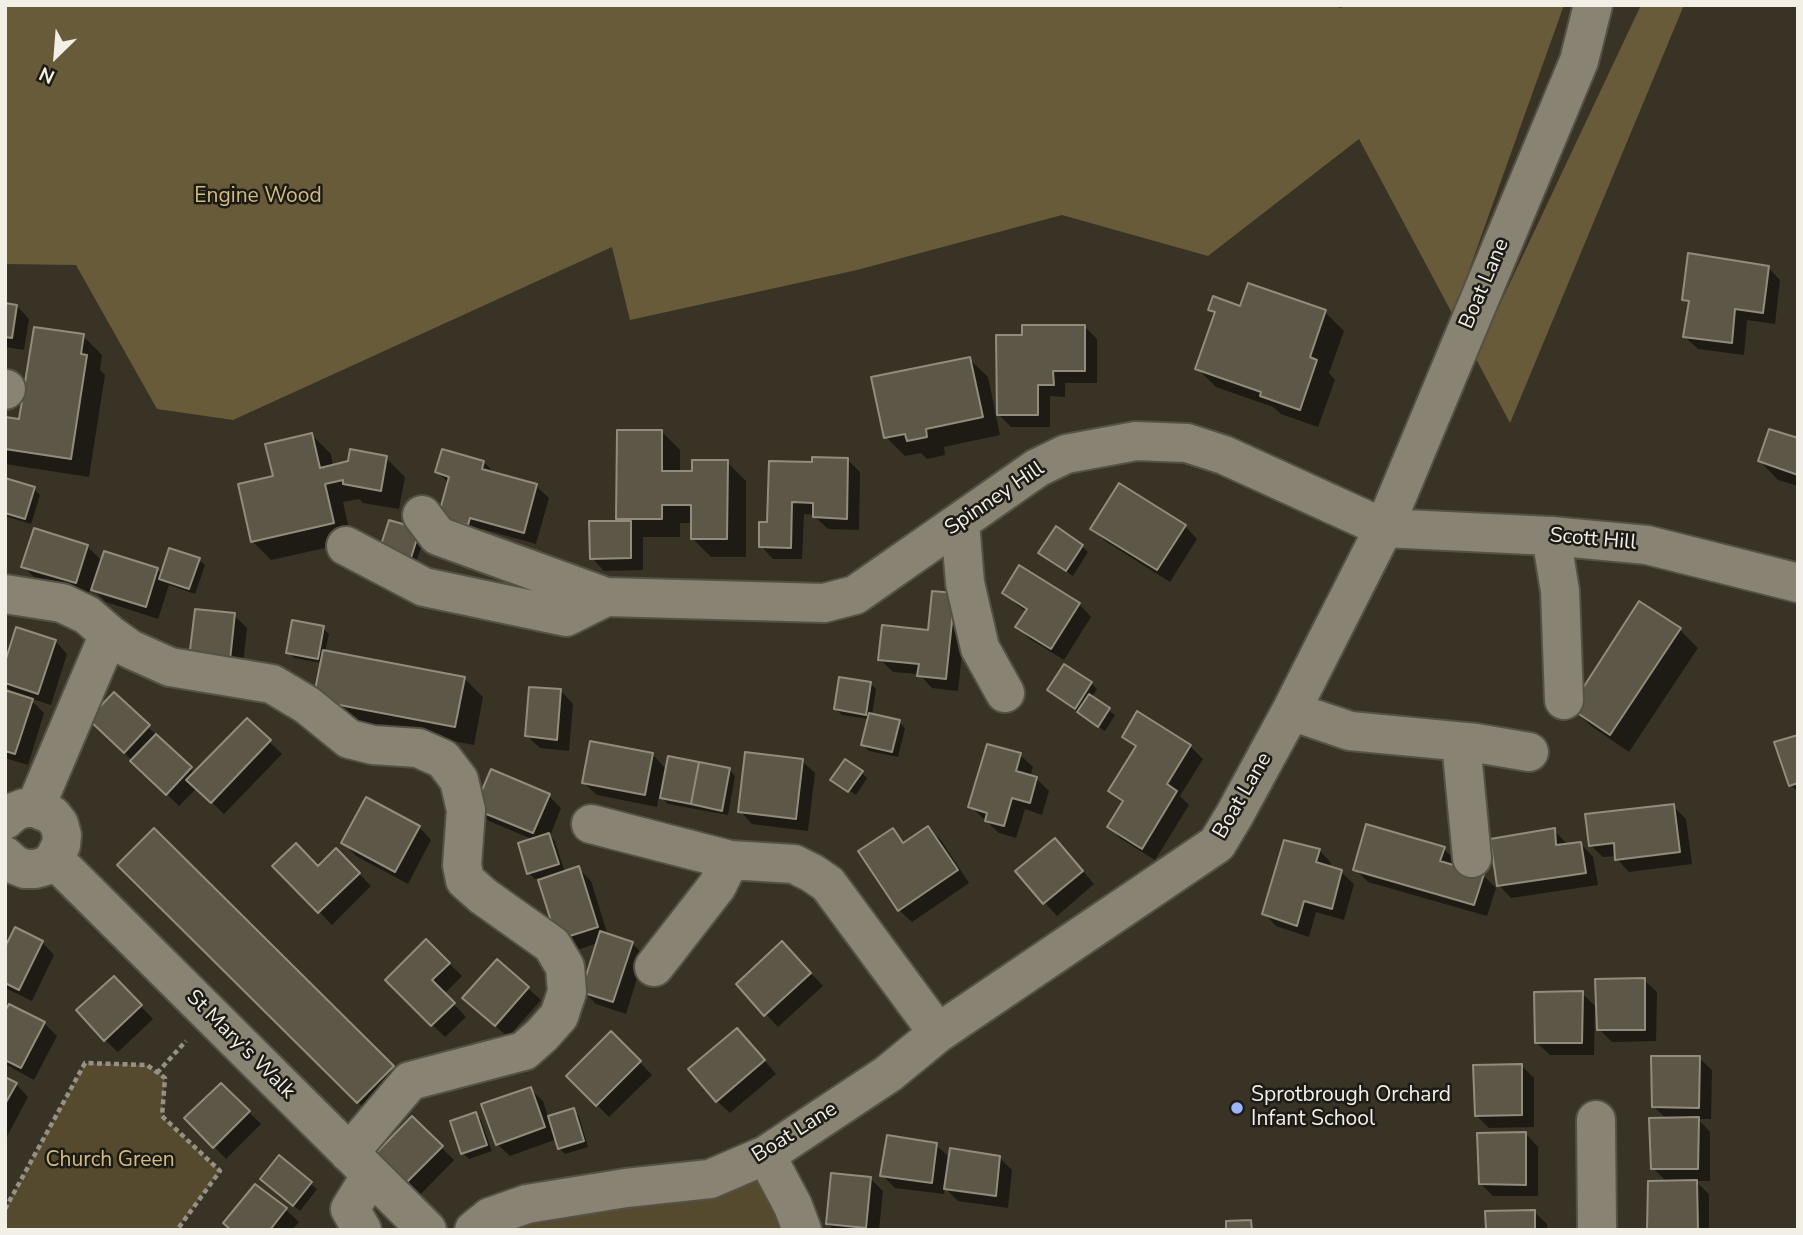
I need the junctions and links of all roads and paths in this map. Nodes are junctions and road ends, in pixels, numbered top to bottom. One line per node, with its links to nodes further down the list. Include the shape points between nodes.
1 (1593, 5): 4 (street, Boat Lane, via 1578,61)
2 (422, 515): 9 (street, via 438,536)
3 (960, 522): 4 (street, Spinney Hill, via 1037,468 1066,454 1136,441 1187,443 1224,455); 9 (street, Spinney Hill, via 855,595 824,603); 11 (street, via 965,583 981,648)
4 (1384, 528): 5 (street, Scott Hill); 13 (street, Boat Lane)
5 (1551, 536): 7 (street, Scott Hill, via 1647,545); 12 (street, via 1560,591)
6 (346, 546): 9 (street, via 424,587 566,617)
7 (1798, 583)
8 (5, 594): 10 (street, via 62,603 87,615)
9 (606, 597)
10 (109, 634): 16 (street); 26 (street, via 170,667 272,684 349,738 418,748 443,759 459,780 466,810 465,880 552,945 565,967 567,992 559,1016 533,1043 524,1051 410,1081)
11 (1005, 693)
12 (1564, 700)
13 (1291, 711): 14 (street, via 1350,731); 23 (street, Boat Lane, via 1217,844)
14 (1469, 742): 15 (street); 19 (street)
15 (1529, 751)
16 (20, 814): 20 (street, via 52,815 59,824 61,845)
17 (591, 824): 21 (street)
18 (5, 857): 20 (street, via 24,869 46,866)
19 (1472, 858)
20 (54, 859): 26 (street, St Mary's Walk)
21 (730, 860): 22 (street, via 717,886); 23 (street, via 794,864 828,884)
22 (654, 967)
23 (938, 1033): 25 (street, Boat Lane, via 888,1074)
24 (1596, 1120): 33 (street)
25 (765, 1155): 31 (street, Boat Lane, via 710,1179 527,1204 491,1217); 32 (street)
26 (360, 1164): 29 (street, via 350,1209); 30 (street, St Mary's Walk)
27 (5, 1209): 28 (path, via 85,1063 147,1065 164,1078 162,1116 220,1171)
28 (177, 1230)
29 (362, 1230)
30 (427, 1230)
31 (474, 1230)
32 (802, 1230)
33 (1597, 1230)

